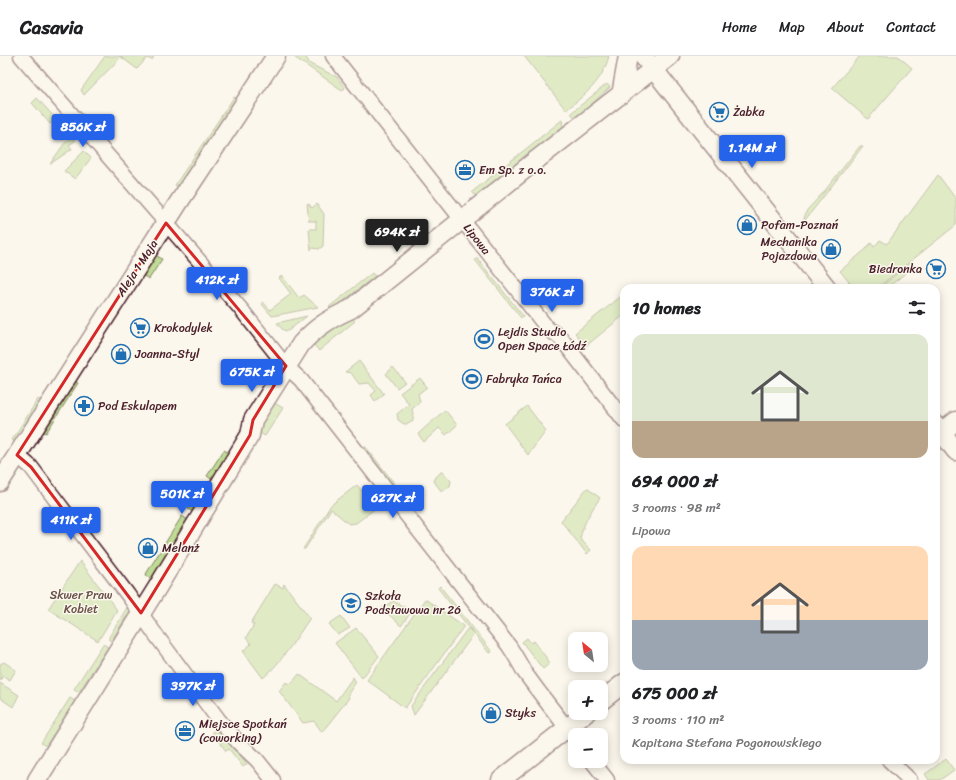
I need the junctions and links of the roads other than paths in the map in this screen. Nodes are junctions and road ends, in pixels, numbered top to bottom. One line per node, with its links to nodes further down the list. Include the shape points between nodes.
1 (21, 56): 9 (street)
2 (276, 56): 9 (street, Aleja 1 Maja)
3 (333, 56): 8 (street, Lipowa)
4 (628, 56): 7 (street)
5 (670, 56): 6 (street)
6 (648, 62): 7 (street); 10 (street)
7 (621, 95): 8 (street)
8 (462, 220): 11 (street, via 351,309 328,319 307,337); 12 (street, Lipowa, via 548,329 560,337)
9 (166, 223): 11 (street, via 240,308); 17 (street, Aleja 1 Maja)
10 (824, 284)
11 (286, 366): 19 (street, via 253,420 250,434); 22 (street, via 306,386 509,646 524,671)
12 (620, 415)
13 (956, 421): 14 (street)
14 (940, 431)
15 (940, 434): 16 (street)
16 (956, 451)
17 (17, 455): 18 (street, Aleja 1 Maja); 19 (street, via 31,467)
18 (0, 482)
19 (141, 613): 26 (street); 27 (street, via 218,720)
20 (620, 686): 21 (street)
21 (608, 696)
22 (568, 729)
23 (568, 735): 28 (street)
24 (893, 764): 30 (street)
25 (598, 768): 29 (street)
26 (37, 780)
27 (273, 780)
28 (501, 780)
29 (607, 780)
30 (910, 780)

